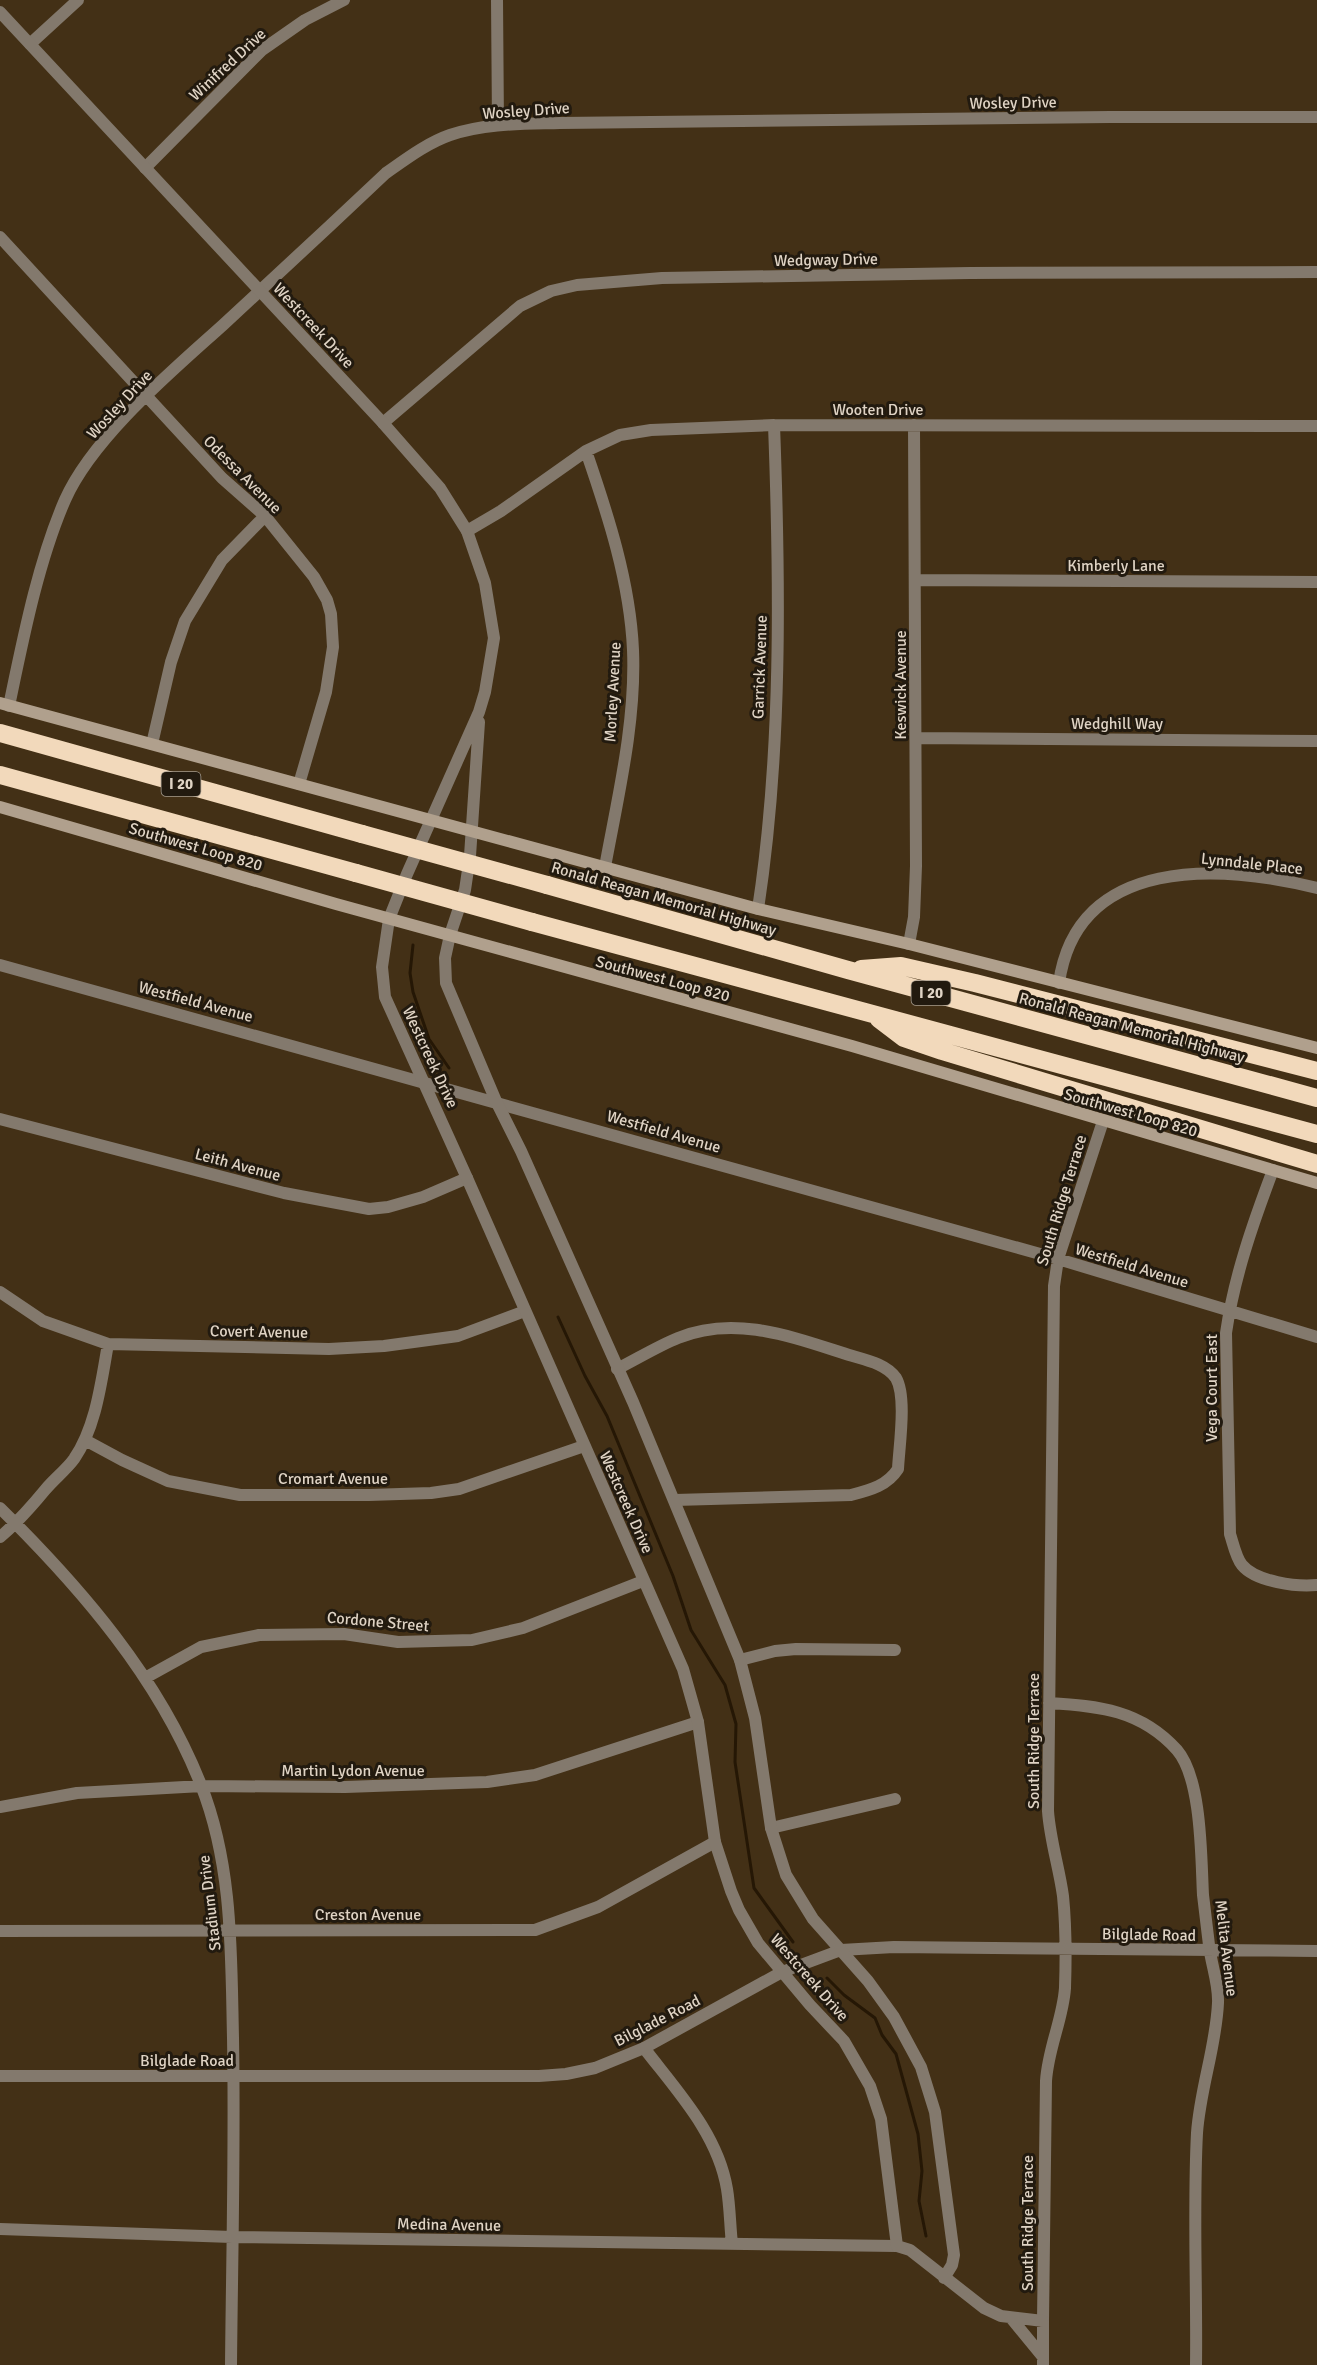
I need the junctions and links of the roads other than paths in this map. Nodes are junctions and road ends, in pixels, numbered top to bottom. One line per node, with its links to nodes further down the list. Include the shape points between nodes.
1 (78, 0): 5 (street)
2 (344, 0): 8 (street, Winifred Drive, via 305,20 262,50)
3 (497, 0): 7 (street)
4 (0, 12): 5 (street, Westcreek Drive)
5 (30, 44): 8 (street, Westcreek Drive)
6 (1317, 117): 7 (street, Wosley Drive)
7 (498, 125): 11 (street, Wosley Drive, via 449,136 410,156 386,173)
8 (145, 168): 11 (street, Westcreek Drive)
9 (0, 237): 12 (street, Odessa Avenue)
10 (1317, 272): 13 (street, Wedgway Drive, via 970,273 686,278 577,285 550,291 520,306)
11 (260, 291): 12 (street, Wosley Drive); 13 (street, Westcreek Drive)
12 (145, 398): 18 (street, Odessa Avenue, via 222,478); 22 (street, Wosley Drive, via 107,438 66,499 48,547)
13 (382, 423): 19 (street, Westcreek Drive, via 440,488)
14 (774, 425): 15 (street, Wooten Drive); 17 (street, Wooten Drive, via 651,430 621,435); 35 (street, Garrick Avenue, via 778,619 766,857)
15 (914, 425): 16 (street, Wooten Drive); 20 (street, Keswick Avenue)
16 (1317, 426)
17 (586, 451): 19 (street, Wooten Drive); 33 (street, Morley Avenue, via 614,540 633,652 621,784)
18 (265, 516): 27 (street, via 222,560 185,621); 29 (street, Odessa Avenue, via 315,577 331,614 333,647 326,692)
19 (467, 531): 23 (street, Westcreek Drive, via 485,583 494,638)
20 (915, 580): 21 (street, Kimberly Lane); 25 (street, Keswick Avenue)
21 (1317, 582)
22 (5, 705): 27 (main road)
23 (479, 712): 31 (street, Westcreek Drive); 32 (street, Westcreek Drive)
24 (0, 733): 40 (highway, Ronald Reagan Memorial Highway / I 20, bridge)
25 (916, 738): 26 (street, Wedghill Way); 38 (street, Keswick Avenue, via 916,866)
26 (1317, 741)
27 (152, 744): 29 (main road)
28 (0, 775): 42 (highway, I 20, bridge)
29 (299, 784): 31 (main road)
30 (0, 807): 36 (main road, Southwest Loop 820)
31 (430, 820): 32 (main road); 36 (street, Westcreek Drive)
32 (472, 831): 33 (main road); 37 (street, Westcreek Drive, via 465,890)
33 (605, 867): 35 (main road)
34 (1317, 888): 41 (street, Lynndale Place, via 1260,877 1198,873 1152,879 1124,889 1081,924 1062,963)
35 (758, 909): 38 (main road)
36 (389, 919): 37 (main road, Southwest Loop 820); 45 (street, Westcreek Drive, via 382,967 385,997)
37 (450, 935): 47 (street, Westcreek Drive, via 445,958 446,983); 49 (main road, Southwest Loop 820, via 852,1046)
38 (909, 944): 41 (main road)
39 (0, 965): 45 (street, Westfield Avenue)
40 (848, 970): 44 (highway, via 901,966); 46 (highway, Ronald Reagan Memorial Highway / I 20)
41 (1059, 982): 43 (main road)
42 (873, 1014): 50 (highway, I 20); 51 (highway, via 904,1038)
43 (1317, 1048)
44 (1317, 1071)
45 (424, 1081): 47 (street, Westfield Avenue); 53 (street, Westcreek Drive)
46 (1317, 1098)
47 (496, 1101): 55 (street, Westfield Avenue); 61 (street, Westcreek Drive)
48 (0, 1119): 53 (street, Leith Avenue, via 284,1193 369,1209 423,1197)
49 (1103, 1121): 52 (main road, Southwest Loop 820); 55 (street, South Ridge Terrace)
50 (1317, 1134)
51 (1317, 1164)
52 (1273, 1170): 54 (main road, Southwest Loop 820); 58 (street, Vega Court East, via 1243,1255)
53 (467, 1178): 57 (street, Westcreek Drive)
54 (1317, 1183)
55 (1058, 1259): 58 (street, Westfield Avenue); 73 (street, South Ridge Terrace, via 1054,1286)
56 (0, 1292): 60 (street, Covert Avenue, via 43,1321)
57 (525, 1311): 60 (street, Covert Avenue, via 458,1336 384,1346 329,1349); 63 (street, Westcreek Drive)
58 (1229, 1311): 59 (street, Westfield Avenue); 69 (street, Vega Court East, via 1226,1333 1230,1534 1242,1565 1261,1577)
59 (1317, 1337)
60 (108, 1344): 62 (street)
61 (617, 1369): 64 (street, Westcreek Drive); 64 (street, via 679,1337 709,1329 747,1327 804,1340 882,1366 896,1378 901,1397 898,1469 876,1489 851,1495)
62 (85, 1440): 63 (street, Cromart Avenue, via 168,1481 240,1495 431,1493 459,1489); 66 (street, via 73,1461)
63 (584, 1446): 68 (street, Westcreek Drive)
64 (675, 1500): 71 (street, Westcreek Drive)
65 (0, 1508): 66 (street, Stadium Drive)
66 (16, 1524): 67 (street); 72 (street, Stadium Drive, via 106,1624)
67 (0, 1537)
68 (643, 1581): 72 (street, Cordone Street, via 523,1628 472,1640 398,1642 344,1634 259,1635 201,1647); 74 (street, Westcreek Drive, via 683,1669)
69 (1317, 1586)
70 (895, 1650): 71 (street, via 796,1649)
71 (740, 1660): 78 (street, Westcreek Drive, via 755,1718)
72 (145, 1678): 75 (street, Stadium Drive)
73 (1049, 1703): 82 (street, South Ridge Terrace, via 1048,1811 1063,1896); 85 (street, Melita Avenue, via 1092,1706 1134,1717 1178,1751 1188,1768 1198,1810)
74 (698, 1722): 75 (street, Martin Lydon Avenue, via 534,1775 487,1782 345,1787); 79 (street, Westcreek Drive)
75 (202, 1786): 77 (street, Martin Lydon Avenue, via 77,1793); 81 (street, Stadium Drive, via 225,1875)
76 (895, 1799): 78 (street)
77 (0, 1807)
78 (771, 1827): 83 (street, Westcreek Drive, via 780,1862 793,1888 813,1919)
79 (715, 1842): 81 (street, Creston Avenue, via 598,1907 536,1930); 86 (street, Westcreek Drive, via 739,1910 758,1943)
80 (0, 1931): 81 (street, Creston Avenue)
81 (231, 1931): 89 (street, Stadium Drive)
82 (1065, 1949): 83 (street, Bilglade Road); 85 (street, Bilglade Road); 96 (street, South Ridge Terrace, via 1063,2001 1046,2081)
83 (841, 1950): 86 (street, Bilglade Road); 94 (street, Westcreek Drive, via 894,2017 928,2083 954,2254)
84 (1317, 1951): 85 (street, Bilglade Road)
85 (1209, 1952): 99 (street, Melita Avenue, via 1218,2001 1197,2134)
86 (782, 1972): 87 (street, Bilglade Road); 93 (street, Westcreek Drive, via 844,2041 870,2086 881,2119)
87 (644, 2048): 89 (street, Bilglade Road, via 595,2067 539,2076); 92 (street, via 698,2118 715,2150 727,2188)
88 (0, 2076): 89 (street, Bilglade Road)
89 (233, 2077): 91 (street, Stadium Drive)
90 (0, 2229): 91 (street, Medina Avenue)
91 (232, 2237): 92 (street, Medina Avenue); 98 (street, Stadium Drive)
92 (732, 2244): 93 (street, Medina Avenue)
93 (897, 2246): 94 (street, via 906,2248)
94 (944, 2278): 95 (street, via 984,2308)
95 (1011, 2318): 96 (street); 97 (street)
96 (1043, 2321): 97 (street, South Ridge Terrace)
97 (1043, 2361)
98 (231, 2365)
99 (1196, 2365)

